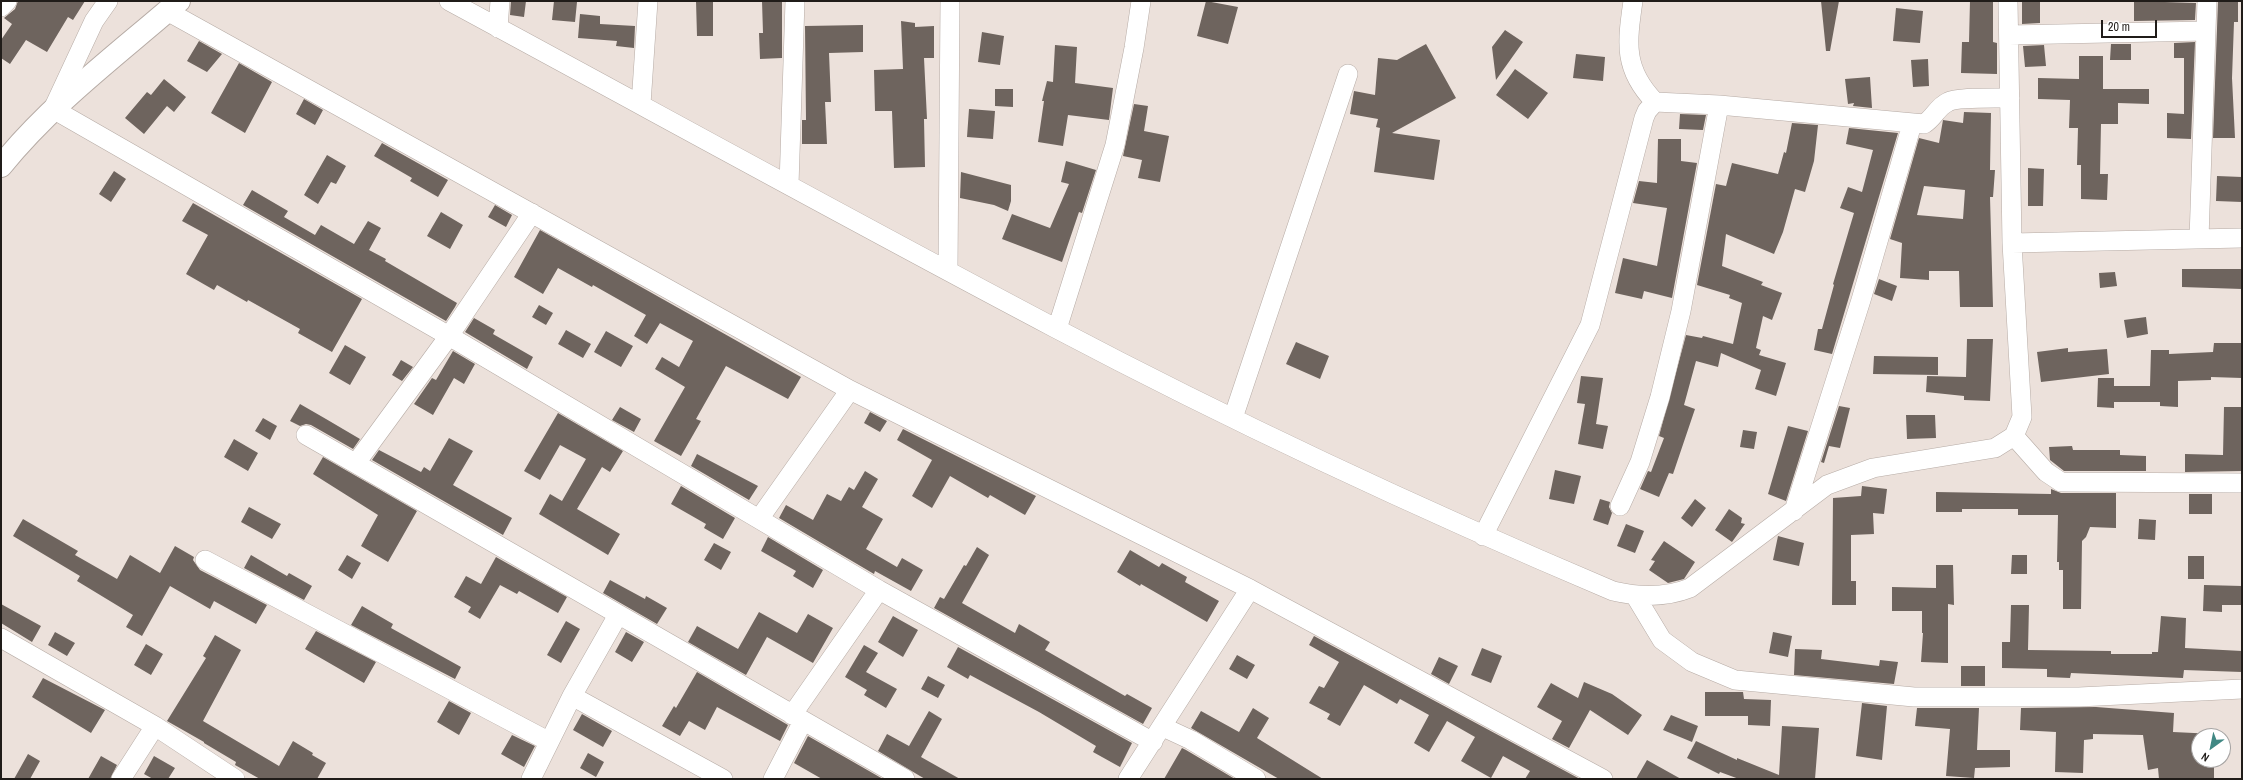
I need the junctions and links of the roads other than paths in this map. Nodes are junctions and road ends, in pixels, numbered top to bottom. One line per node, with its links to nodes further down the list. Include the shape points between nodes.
1 (7, 1): 13 (street)
2 (108, 1): 22 (street, via 94,21)
3 (449, 1): 14 (street)
4 (500, 1): 14 (street)
5 (648, 1): 20 (street)
6 (795, 1): 25 (street)
7 (950, 1): 30 (street)
8 (1141, 1): 31 (street, via 1115,145)
9 (1633, 1): 19 (street, via 1628,40 1630,63 1642,88)
10 (2008, 1): 16 (street)
11 (2207, 1): 15 (street)
12 (173, 6): 22 (main road); 26 (street)
13 (1, 7)
14 (498, 28): 20 (street)
15 (2206, 30): 16 (street); 28 (street)
16 (2009, 35): 18 (street)
17 (1348, 74): 34 (street)
18 (2010, 98): 23 (street, via 1950,100 1940,107 1933,119 1924,124); 29 (street)
19 (1655, 102): 21 (street); 42 (street, via 1644,118 1587,332)
20 (641, 104): 25 (street)
21 (1719, 105): 23 (street); 39 (street, via 1682,311 1640,462)
22 (53, 109): 24 (main road); 32 (street)
23 (1912, 124): 40 (street, via 1862,300)
24 (4, 158)
25 (789, 185): 30 (street)
26 (532, 213): 32 (street); 33 (street)
27 (2242, 238): 28 (street)
28 (2199, 239): 29 (street)
29 (2012, 243): 36 (street, via 2022,417)
30 (948, 270): 31 (street)
31 (1057, 329): 34 (street)
32 (449, 336): 37 (street); 41 (street)
33 (850, 390): 41 (street); 44 (street)
34 (1233, 418): 42 (street)
35 (306, 435): 37 (street)
36 (2014, 436): 38 (street, via 2046,472 2061,482); 40 (street, via 1995,448 1873,468 1827,485)
37 (356, 463): 47 (street)
38 (2242, 483)
39 (1620, 506)
40 (1794, 511): 46 (street, via 1690,588 1675,594)
41 (759, 519): 45 (street)
42 (1483, 536): 46 (street, via 1613,591)
43 (205, 560): 54 (street)
44 (1250, 589): 53 (street); 63 (street)
45 (879, 590): 51 (street); 53 (street)
46 (1636, 597): 49 (street, via 1662,640 1692,662 1735,680 1914,697 2080,697)
47 (618, 615): 50 (street); 51 (street)
48 (1, 638): 52 (street)
49 (2242, 689)
50 (572, 696): 54 (street); 58 (street)
51 (798, 718): 59 (street); 60 (street)
52 (155, 726): 55 (street); 56 (street)
53 (1158, 734): 61 (street); 62 (street, via 1191,740)
54 (548, 741): 57 (street)
55 (121, 779)
56 (235, 779)
57 (531, 779)
58 (723, 779)
59 (773, 779)
60 (906, 779)
61 (1128, 779)
62 (1256, 779)
63 (1603, 779)

